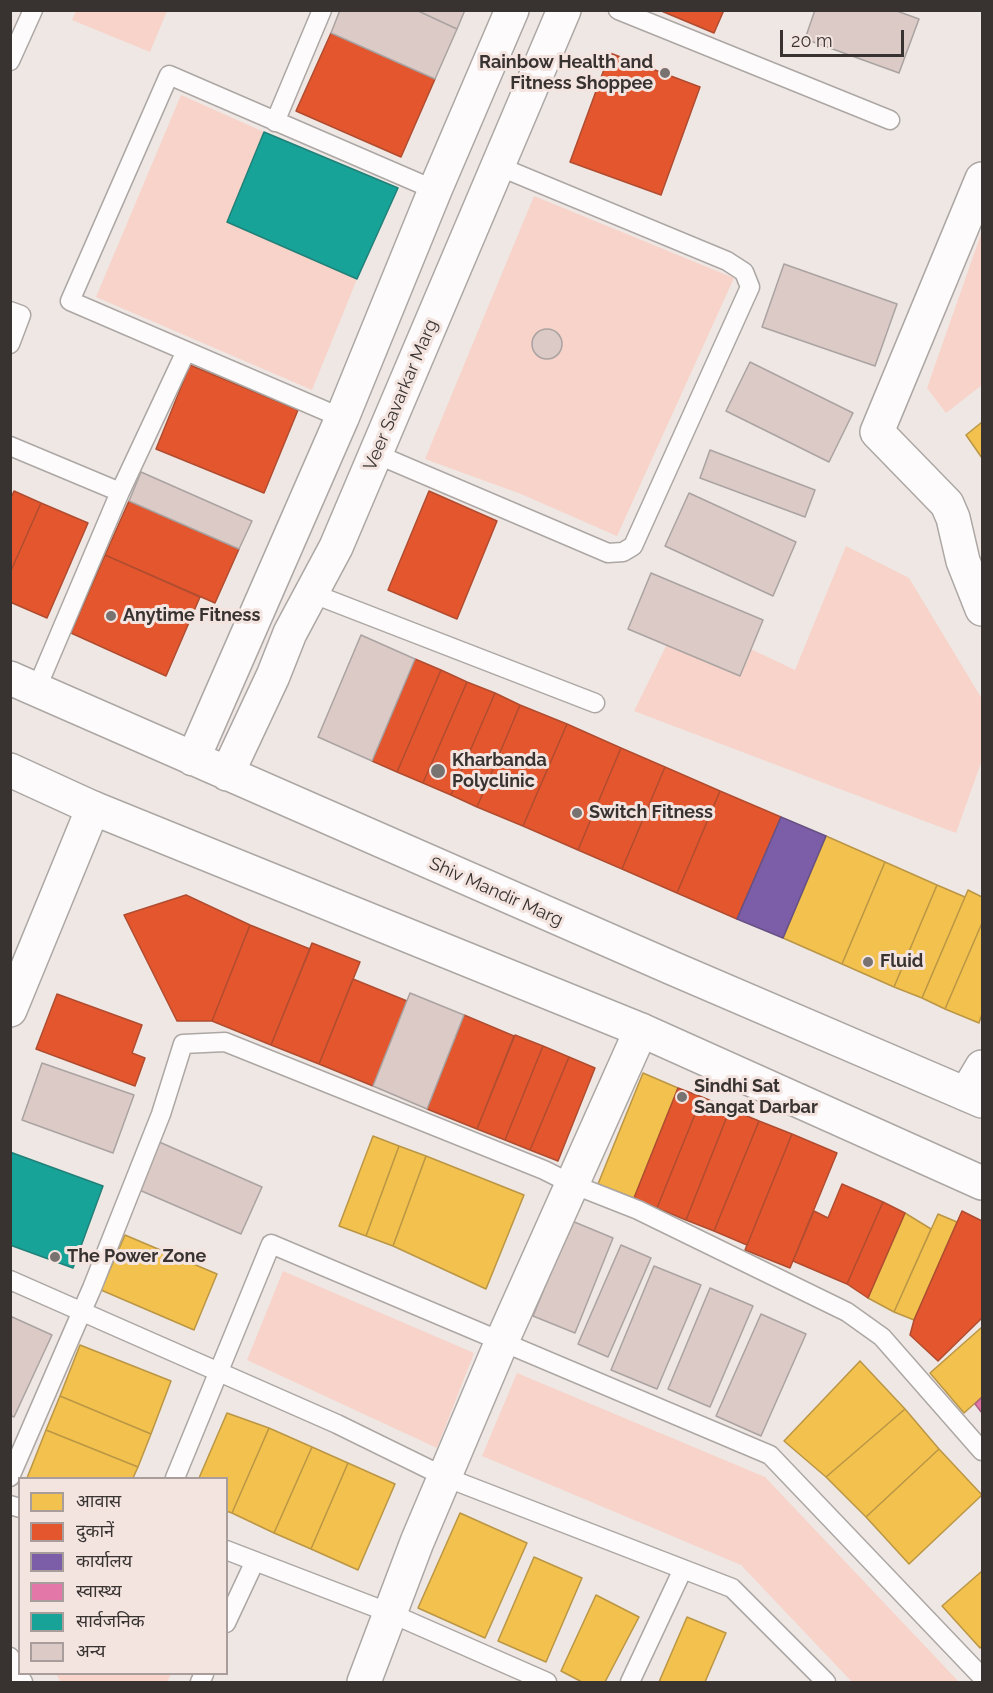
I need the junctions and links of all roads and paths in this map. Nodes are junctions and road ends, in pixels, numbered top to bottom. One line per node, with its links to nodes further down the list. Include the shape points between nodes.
1 (33, 10): 6 (lane)
2 (322, 10): 8 (lane)
3 (512, 10): 11 (street)
4 (564, 10): 9 (street, Veer Savarkar Marg)
5 (618, 10): 7 (lane)
6 (10, 61)
7 (890, 120)
8 (275, 122): 11 (lane); 14 (lane, via 169,75 70,301)
9 (498, 166): 17 (street, Veer Savarkar Marg); 17 (lane, via 728,261 744,272 750,287 633,546 623,552 608,553)
10 (982, 179): 20 (street, via 877,432 947,504)
11 (435, 190): 15 (street)
12 (10, 311): 13 (lane, via 21,315)
13 (10, 344)
14 (186, 351): 15 (lane); 18 (lane)
15 (342, 418): 23 (street)
16 (10, 446): 18 (lane)
17 (376, 454): 19 (street, Veer Savarkar Marg, via 336,547)
18 (120, 492): 21 (lane)
19 (311, 593): 22 (lane); 25 (street, Veer Savarkar Marg)
20 (982, 609)
21 (23, 684): 23 (street, Shiv Mandir Marg)
22 (595, 703)
23 (193, 759): 25 (street, Shiv Mandir Marg)
24 (10, 770): 26 (street)
25 (227, 774): 29 (street, Shiv Mandir Marg, via 661,964)
26 (93, 808): 27 (street); 28 (street)
27 (10, 1010)
28 (641, 1030): 30 (street); 31 (street)
29 (977, 1087)
30 (982, 1183)
31 (572, 1184): 33 (lane, via 225,1042 183,1044 161,1114); 34 (street); 36 (lane, via 638,1210 847,1312 882,1337)
32 (10, 1280): 33 (lane)
33 (81, 1312): 35 (lane); 37 (lane)
34 (502, 1341): 35 (lane, via 271,1244); 39 (street); 46 (lane, via 770,1455)
35 (218, 1371): 38 (lane); 39 (lane)
36 (982, 1451)
37 (10, 1477)
38 (176, 1477)
39 (445, 1477): 42 (lane); 43 (street)
40 (228, 1551): 41 (lane)
41 (255, 1561): 43 (lane); 44 (lane)
42 (683, 1569): 50 (lane); 51 (lane, via 732,1588)
43 (390, 1613): 48 (street); 49 (lane)
44 (228, 1619)
45 (10, 1657): 47 (lane)
46 (982, 1677)
47 (23, 1683)
48 (364, 1683)
49 (547, 1683)
50 (630, 1683)
51 (826, 1683)

